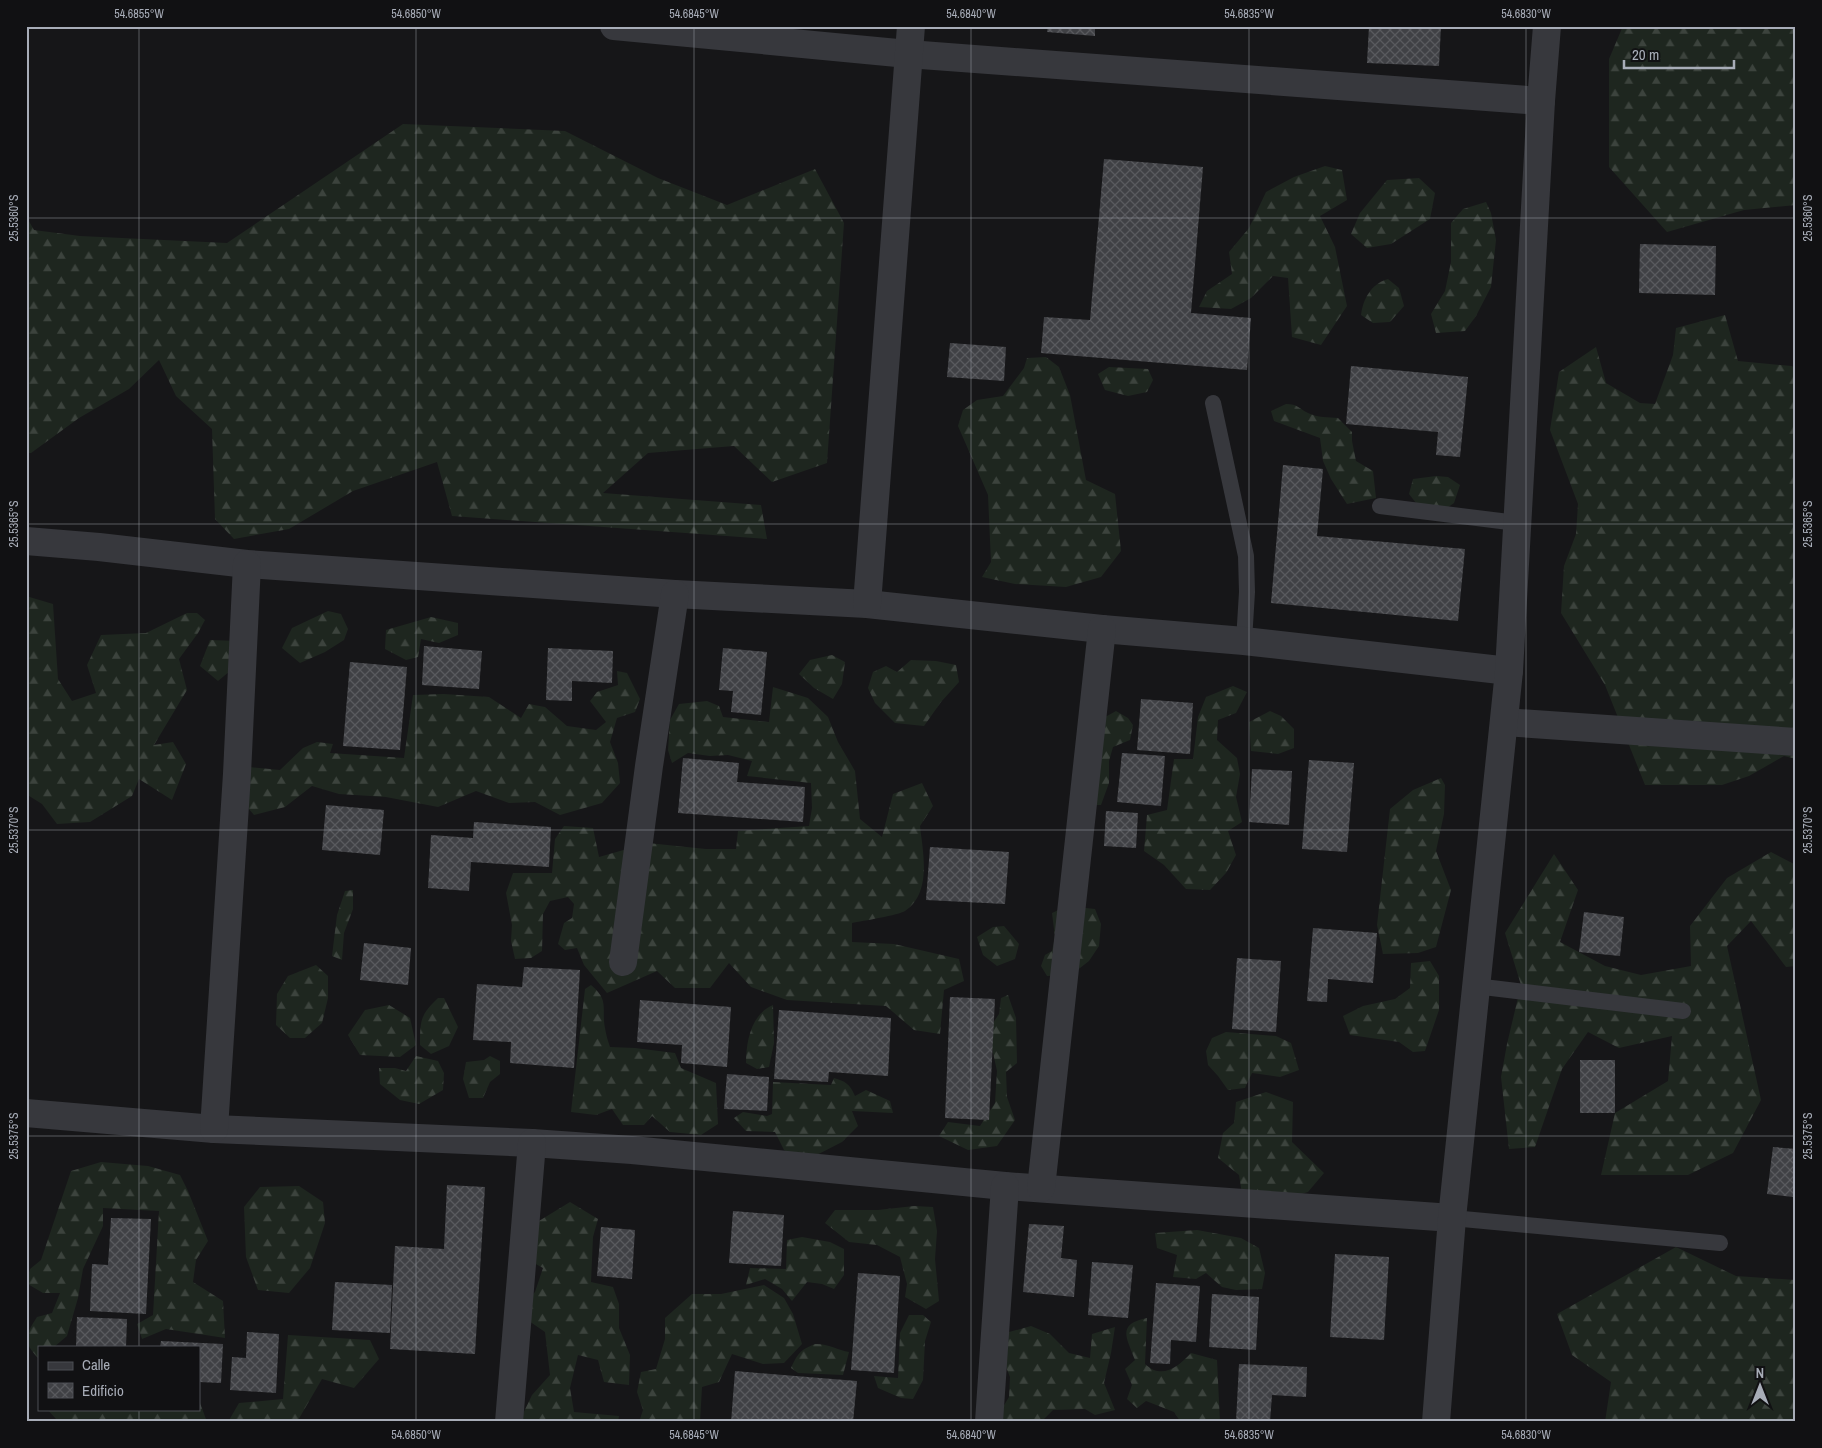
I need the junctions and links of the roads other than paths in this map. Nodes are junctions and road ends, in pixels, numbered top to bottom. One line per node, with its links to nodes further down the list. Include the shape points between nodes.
1 (614, 26): 4 (street)
2 (911, 26): 4 (street)
3 (1547, 26): 5 (street)
4 (908, 54): 5 (street); 12 (street)
5 (1541, 101): 8 (street)
6 (1213, 403): 14 (lane, via 1246,556)
7 (1380, 506): 8 (lane)
8 (1517, 523): 15 (street)
9 (26, 541): 10 (street)
10 (247, 564): 11 (street); 22 (street)
11 (675, 594): 12 (street); 18 (street)
12 (866, 604): 13 (street)
13 (1102, 629): 14 (street); 25 (street)
14 (1244, 641): 15 (street)
15 (1509, 671): 16 (street)
16 (1504, 722): 17 (street); 19 (street)
17 (1796, 742)
18 (623, 962)
19 (1475, 986): 20 (lane); 26 (street)
20 (1684, 1011)
21 (26, 1113): 22 (street)
22 (214, 1129): 23 (street)
23 (532, 1143): 24 (street); 28 (street)
24 (1005, 1186): 25 (street); 29 (street)
25 (1041, 1188): 26 (street)
26 (1452, 1218): 27 (lane); 30 (street)
27 (1720, 1243)
28 (509, 1422)
29 (989, 1422)
30 (1436, 1422)

